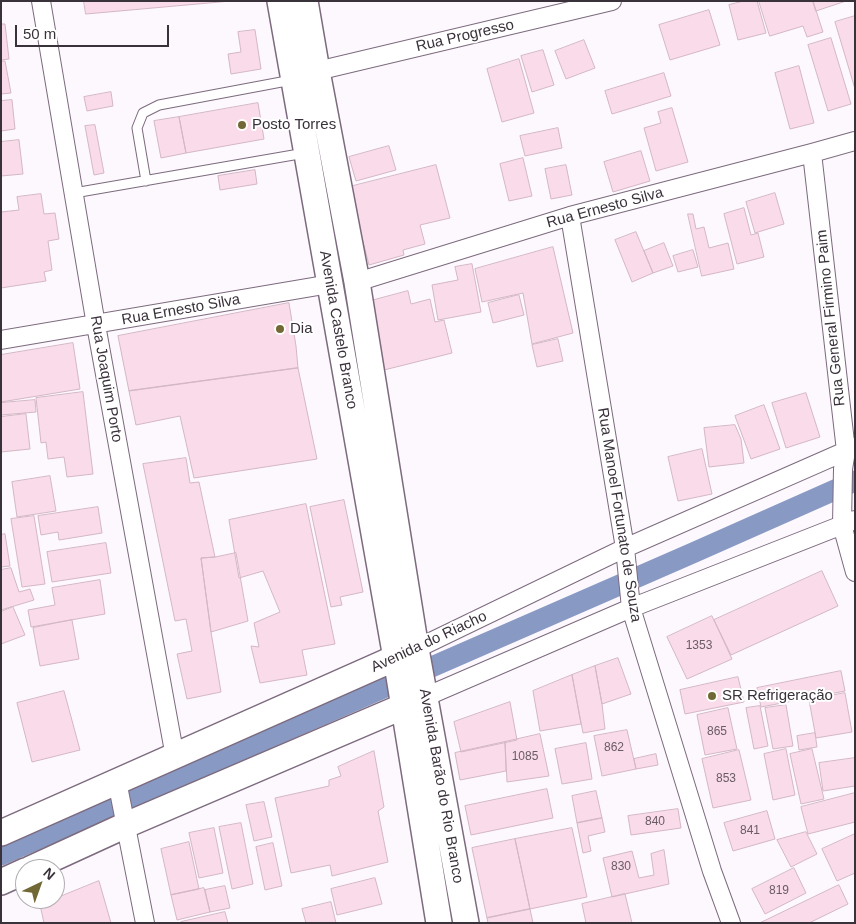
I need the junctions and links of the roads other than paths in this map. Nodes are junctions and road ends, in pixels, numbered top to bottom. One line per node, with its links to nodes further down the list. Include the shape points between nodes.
1 (41, 1): 11 (street, Rua Joaquim Porto)
2 (280, 1): 6 (main road, Avenida Castelo Branco)
3 (306, 1): 5 (main road, Avenida Castelo Branco)
4 (612, 1): 5 (street, Rua Progresso)
5 (317, 71): 13 (main road, Avenida Castelo Branco)
6 (294, 80): 8 (main road, Avenida Castelo Branco); 10 (lane, via 159,105 143,113 137,128)
7 (855, 140): 9 (street, Rua Ernesto Silva)
8 (307, 152): 10 (lane); 14 (main road, Avenida Castelo Branco)
9 (812, 153): 12 (street, Rua Ernesto Silva); 17 (street, Rua General Firmino Paim)
10 (146, 181): 11 (lane)
11 (74, 193): 15 (street, Rua Joaquim Porto)
12 (570, 216): 13 (street, Rua Ernesto Silva); 19 (street, Rua Manoel Fortunato de Souza)
13 (356, 282): 22 (main road, Avenida Castelo Branco)
14 (330, 284): 15 (street, Rua Ernesto Silva); 22 (main road, Avenida Castelo Branco)
15 (96, 325): 16 (street, Rua Ernesto Silva); 23 (street, Rua Joaquim Porto)
16 (1, 340)
17 (850, 449): 18 (street, Rua General Firmino Paim, via 843,469 842,503); 19 (street, Avenida do Riacho)
18 (849, 523): 20 (street, Rua General Firmino Paim); 21 (street, Avenida do Riacho)
19 (625, 548): 21 (street, Rua Manoel Fortunato de Souza); 22 (street, Avenida do Riacho)
20 (855, 572)
21 (632, 608): 22 (street, Avenida do Riacho); 33 (street, Rua Manoel Fortunato de Souza, via 712,871)
22 (410, 677): 23 (main road, Avenida do Riacho); 25 (main road, Avenida do Riacho); 31 (main road, Avenida Barão do Rio Branco); 32 (main road, Avenida Barão do Rio Branco)
23 (175, 757): 24 (main road, Avenida do Riacho)
24 (118, 786): 25 (street); 26 (main road, Avenida do Riacho)
25 (124, 819): 27 (main road, Avenida do Riacho); 30 (street)
26 (1, 833)
27 (49, 859)
28 (15, 876): 29 (main road)
29 (1, 882)
30 (145, 923)
31 (438, 923)
32 (466, 923)
33 (731, 923)

